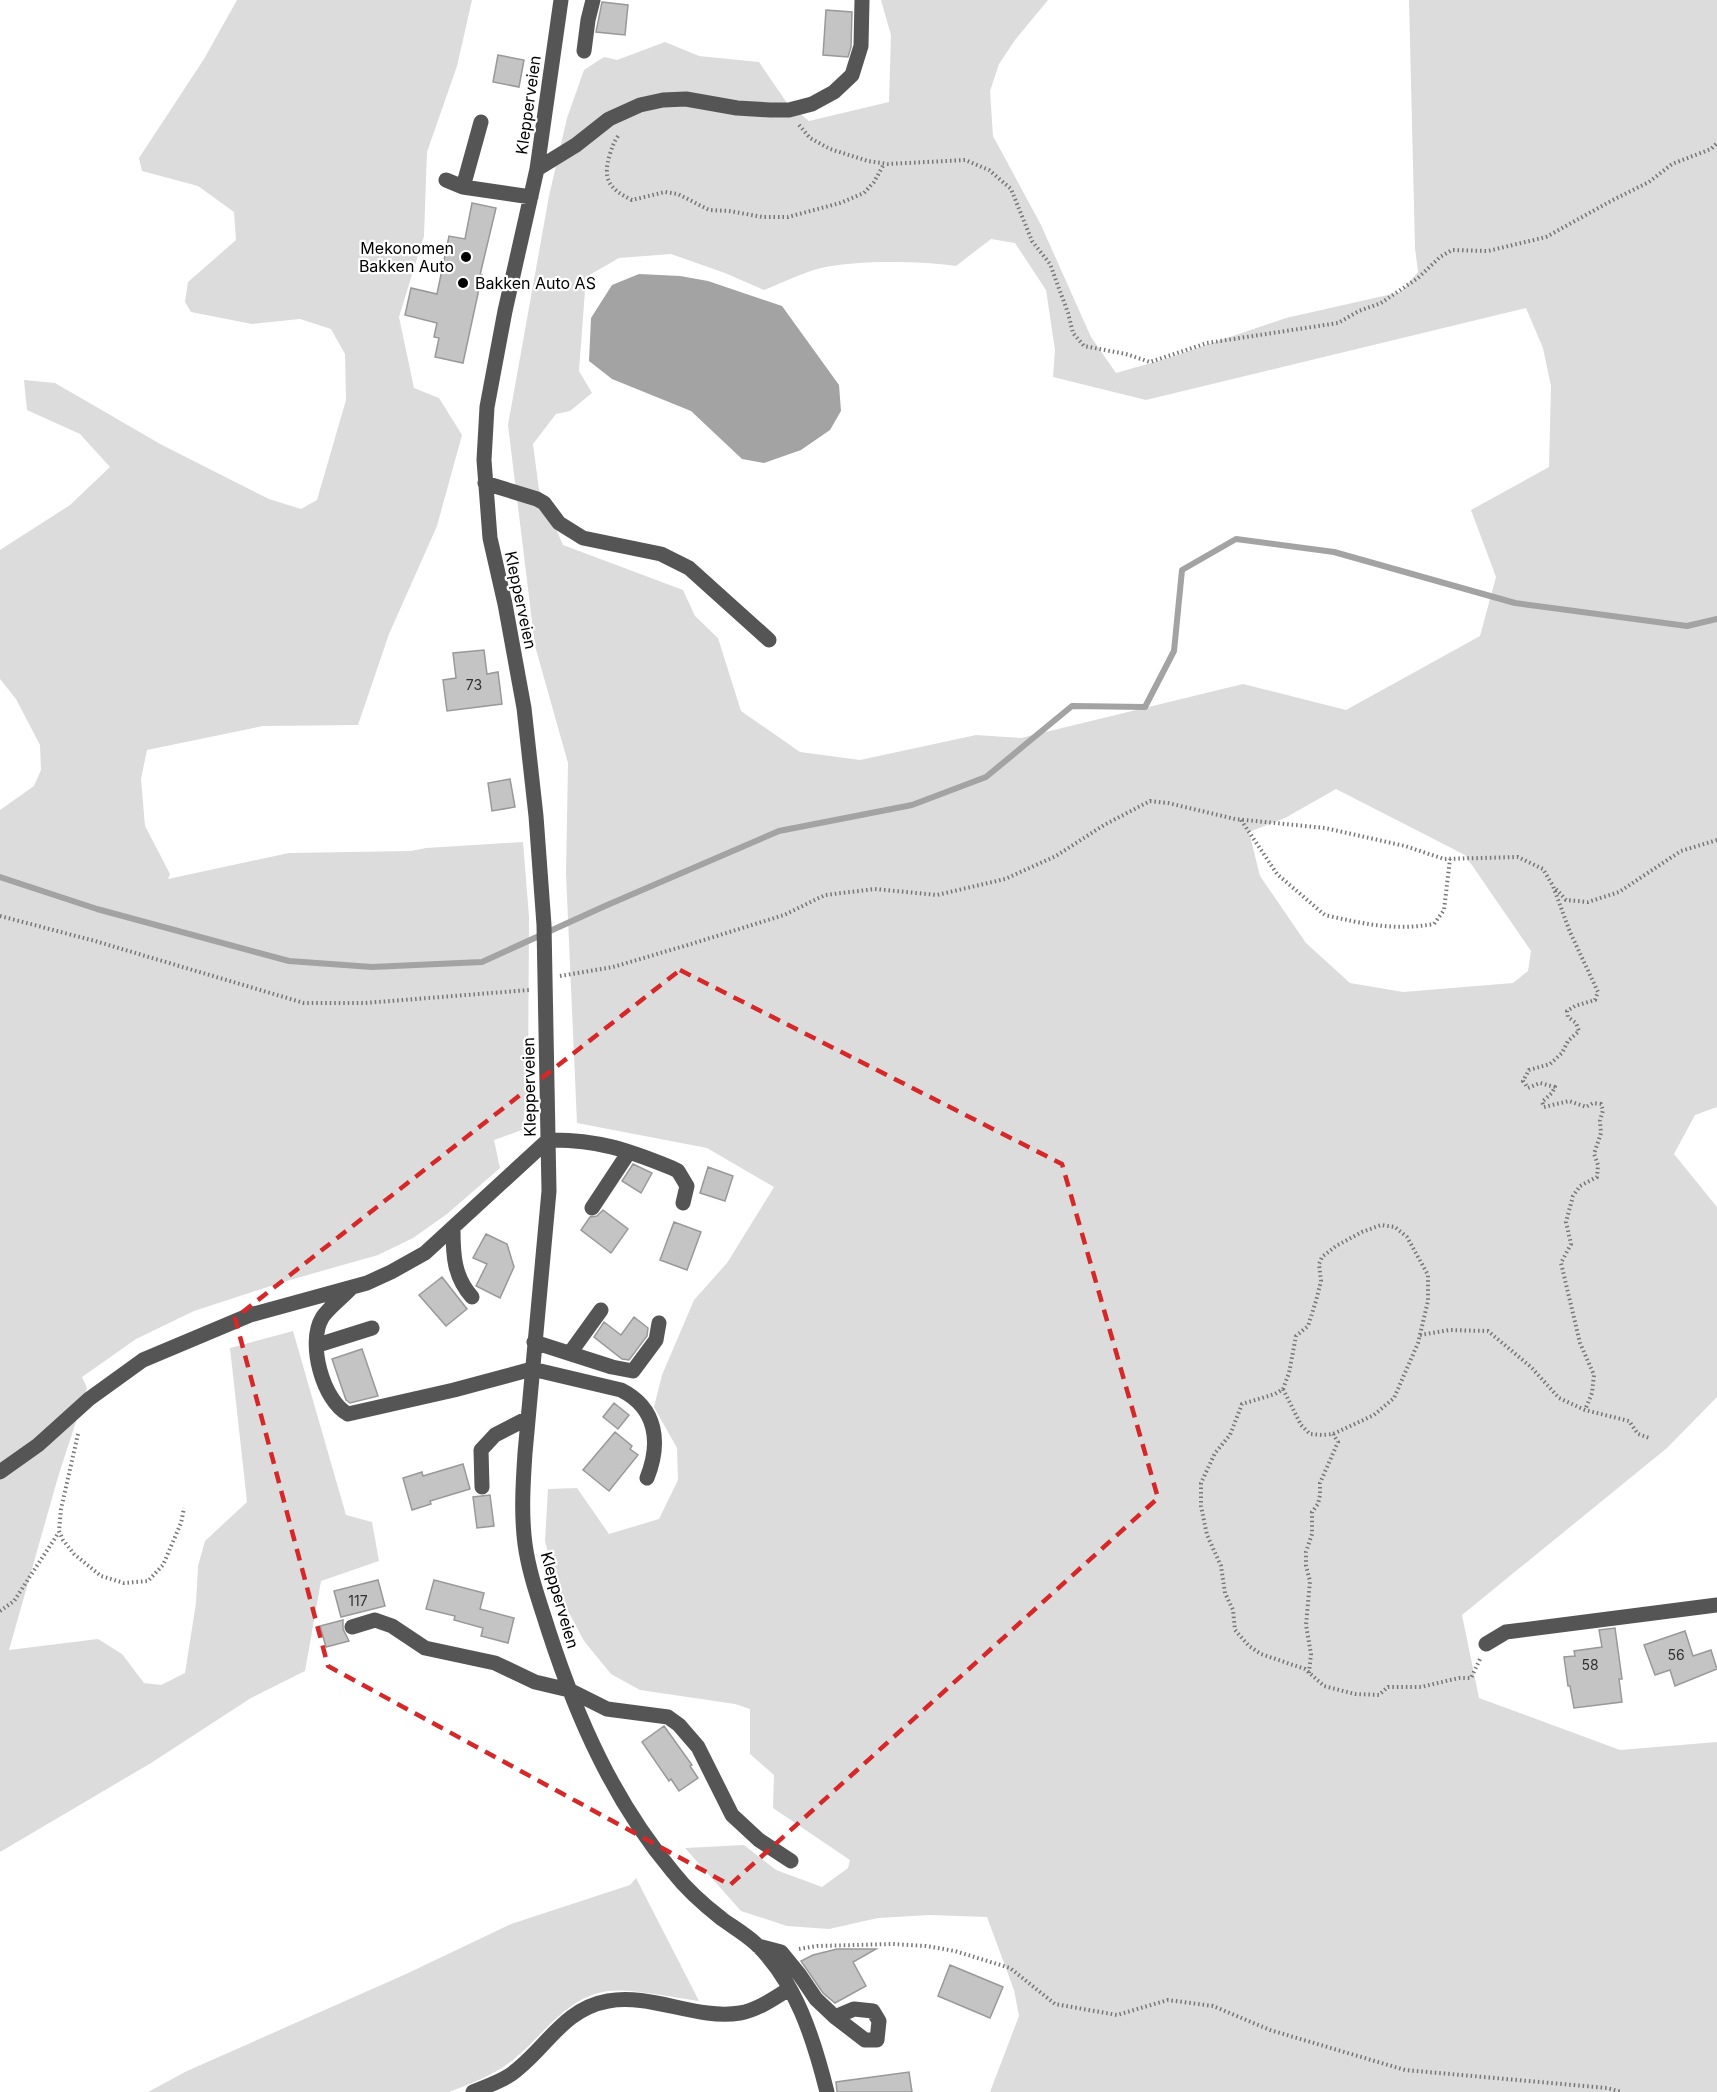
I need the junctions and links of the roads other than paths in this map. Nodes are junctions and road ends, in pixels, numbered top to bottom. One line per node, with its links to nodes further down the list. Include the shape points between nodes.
1 (561, 0): 6 (street, Klepperveien)
2 (593, 0): 4 (street)
3 (862, 0): 6 (street, via 861,46 852,75 834,92 812,104 792,109 737,108 686,99 640,105 609,120)
4 (585, 51)
5 (481, 122): 8 (street)
6 (537, 169): 9 (street, Klepperveien)
7 (446, 180): 8 (street)
8 (463, 187): 9 (street)
9 (531, 197): 10 (street, Klepperveien, via 487,406)
10 (485, 483): 11 (street, via 537,499 559,523 583,538 644,549 674,560 697,575); 12 (street, Klepperveien, via 490,538 524,708 536,816 544,925)
11 (769, 640)
12 (548, 1140): 13 (street, via 576,1140); 16 (street); 22 (street, Klepperveien, via 546,1238)
13 (629, 1152): 14 (street, via 678,1172 687,1186); 15 (street)
14 (683, 1203)
15 (592, 1208)
16 (453, 1229): 17 (street, via 426,1253); 18 (street, via 457,1275)
17 (351, 1288): 23 (street, via 322,1318); 27 (street, via 250,1315 143,1360)
18 (471, 1298)
19 (602, 1310): 24 (street)
20 (659, 1323): 24 (street, via 656,1340 633,1371)
21 (372, 1328): 23 (street)
22 (534, 1342): 24 (street); 25 (street, Klepperveien)
23 (318, 1345): 25 (street, via 325,1386 339,1409 348,1414)
24 (570, 1353)
25 (532, 1369): 26 (street, Klepperveien); 28 (street, via 621,1390 643,1405 655,1435 654,1457)
26 (528, 1418): 29 (street, via 495,1435 481,1450); 33 (street, Klepperveien, via 523,1489 525,1544 532,1578)
27 (0, 1472)
28 (647, 1478)
29 (482, 1486)
30 (1717, 1605): 32 (street, via 1533,1627 1506,1632)
31 (352, 1627): 33 (street, via 375,1620 392,1626 424,1648 495,1663 535,1683)
32 (1486, 1644)
33 (569, 1690): 34 (street, via 607,1709 668,1717 679,1725 698,1747 732,1815 759,1840); 35 (street, Klepperveien, via 610,1780 652,1845 695,1897)
34 (791, 1861)
35 (758, 1946): 36 (street, Klepperveien); 37 (street, via 781,1952)
36 (789, 1989): 38 (street, via 750,2010 733,2013 620,2000 595,2004 569,2019 510,2075); 39 (street, Klepperveien, via 814,2042)
37 (835, 2018)
38 (473, 2092)
39 (827, 2092)

